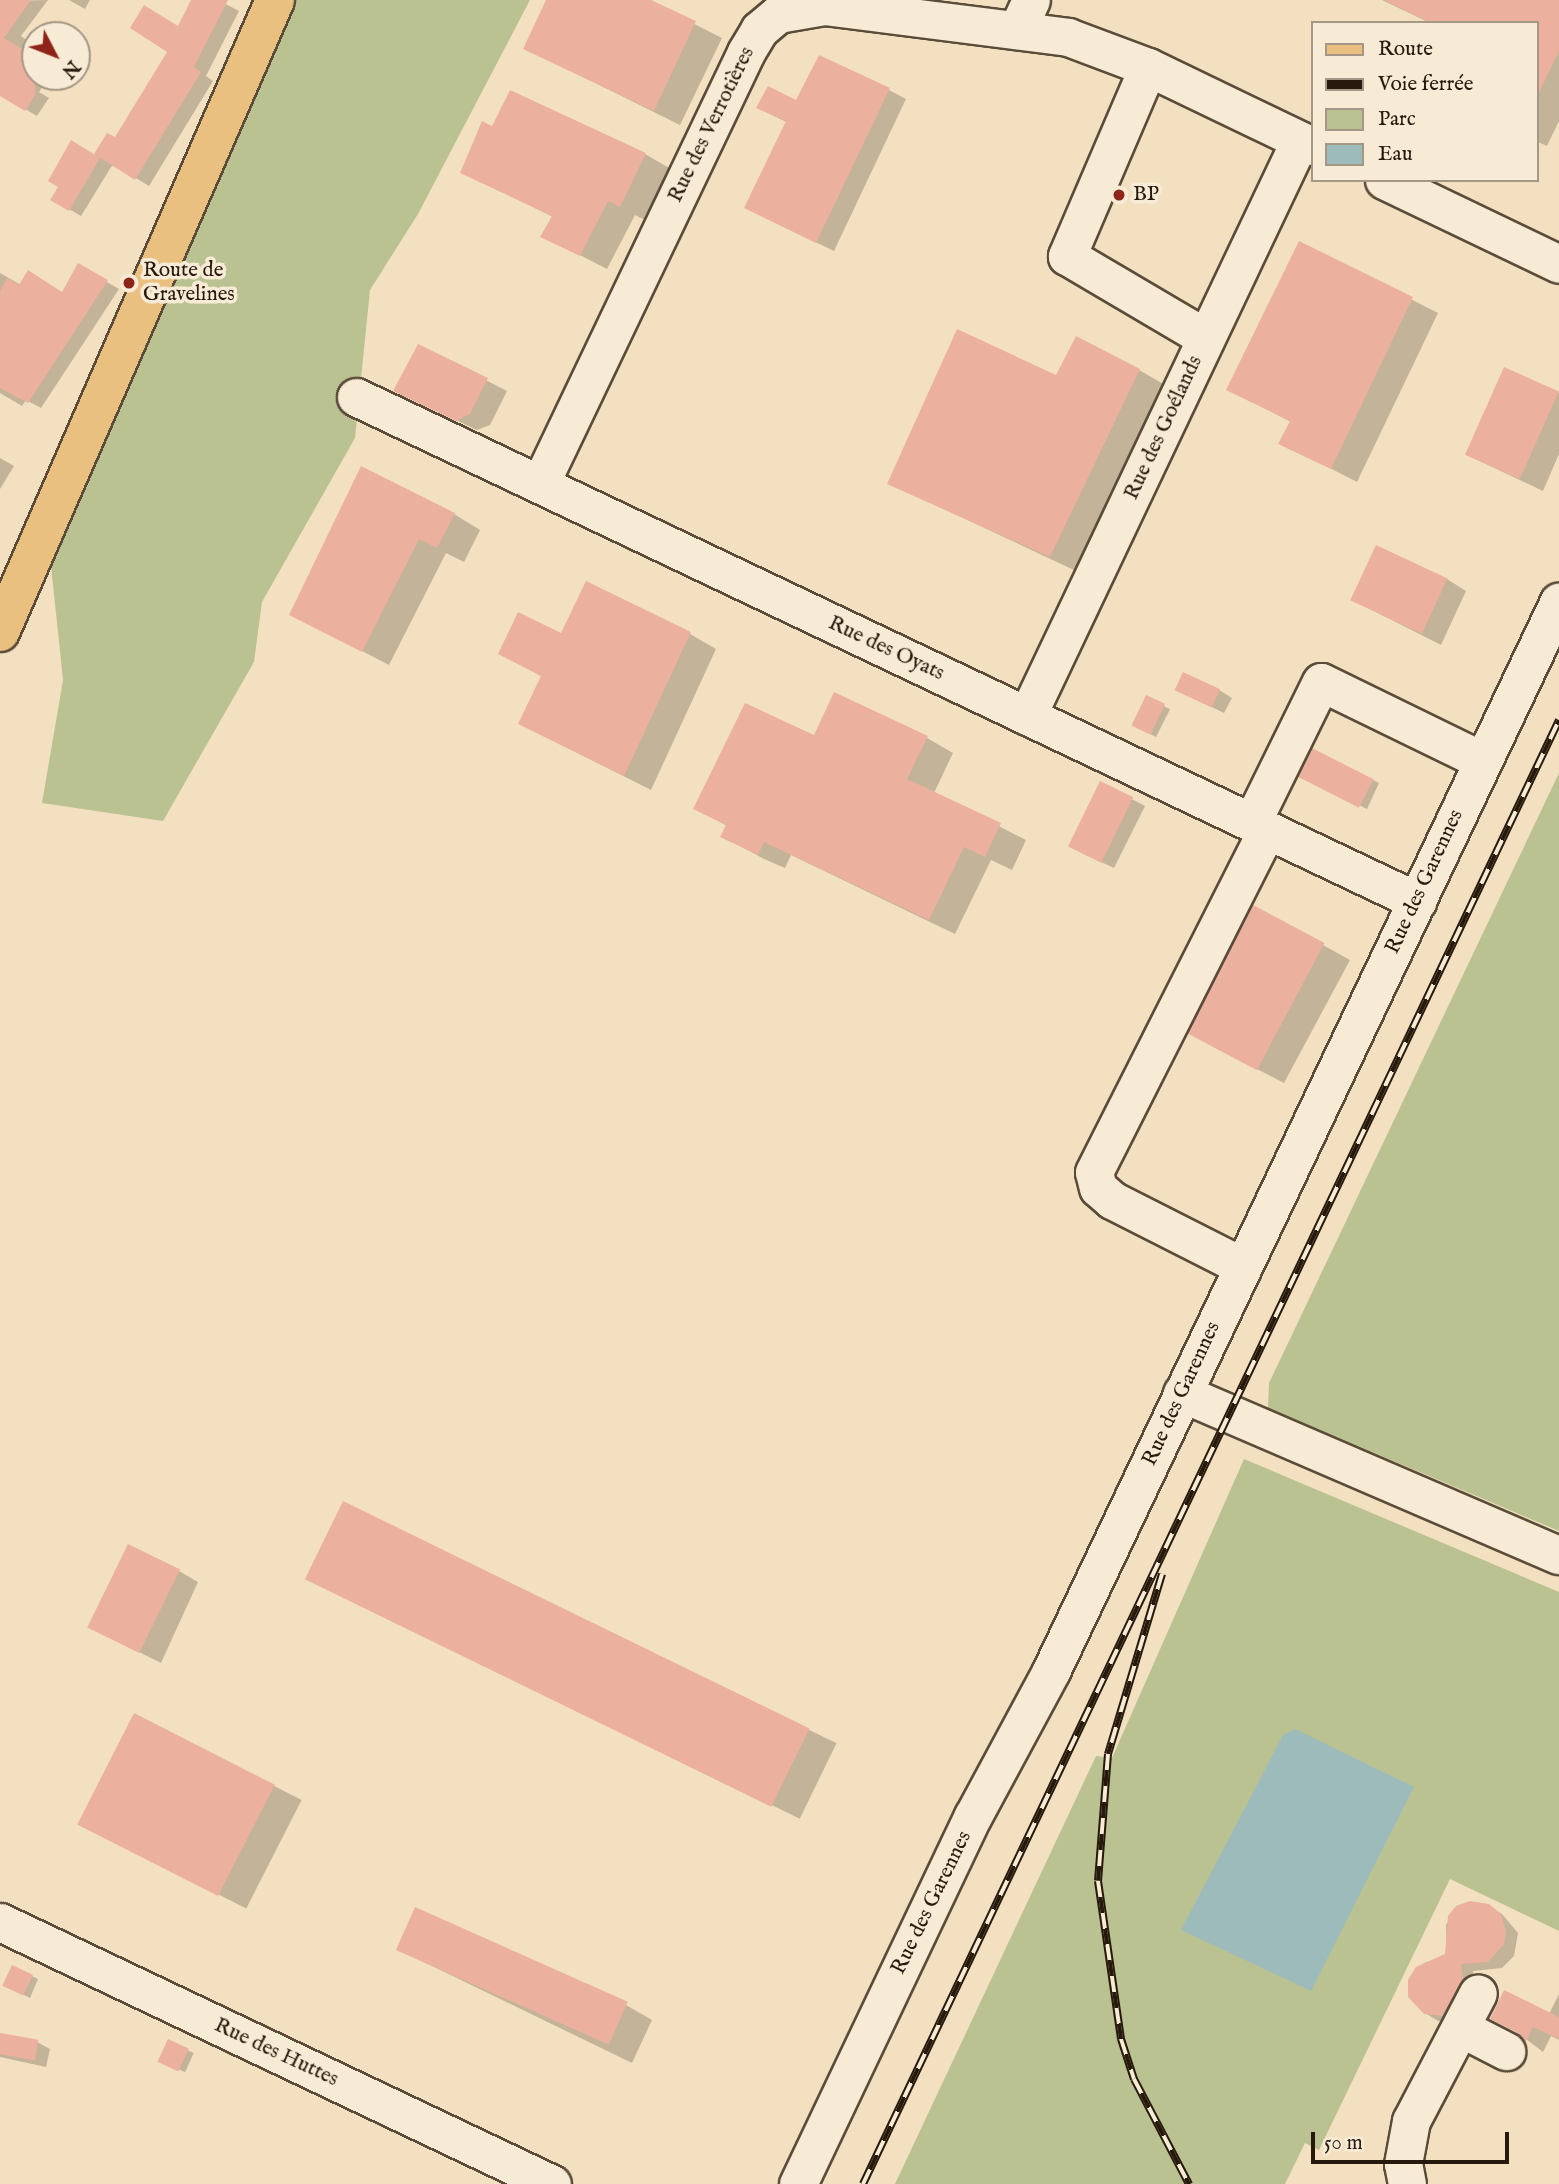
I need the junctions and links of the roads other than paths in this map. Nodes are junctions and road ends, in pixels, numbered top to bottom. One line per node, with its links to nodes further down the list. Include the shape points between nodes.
1 (275, 0): 11 (main road)
2 (1024, 15): 3 (street, Rue des Verrotières); 9 (street, Rue des Verrotières, via 824,6 794,8 768,21 746,52)
3 (1148, 67): 4 (street, Rue des Verrotières); 7 (street, via 1067,256)
4 (1306, 143): 7 (street, Rue des Goélands)
5 (1388, 182): 6 (street)
6 (1559, 264)
7 (1206, 338): 12 (street, Rue des Goélands)
8 (356, 397): 9 (street, Rue des Oyats)
9 (540, 484): 12 (street, Rue des Oyats)
10 (1559, 601): 13 (street, Rue des Garennes)
11 (0, 632)
12 (1027, 716): 14 (street, Rue des Oyats)
13 (1483, 761): 14 (street, via 1321,682); 15 (street, Rue des Garennes)
14 (1259, 826): 15 (street, Rue des Oyats); 16 (street, via 1094,1172 1098,1188 1112,1200)
15 (1417, 901): 16 (street, Rue des Garennes)
16 (1242, 1266): 17 (street, Rue des Garennes)
17 (1182, 1393): 18 (street); 24 (street, Rue des Garennes, via 1051,1671 973,1816)
18 (1559, 1555)
19 (0, 1922): 23 (street, Rue des Huttes)
20 (1478, 1993): 21 (street)
21 (1461, 2028): 22 (street); 25 (street, via 1411,2121 1403,2164)
22 (1506, 2051)
23 (552, 2184)
24 (798, 2184)
25 (1407, 2184)

